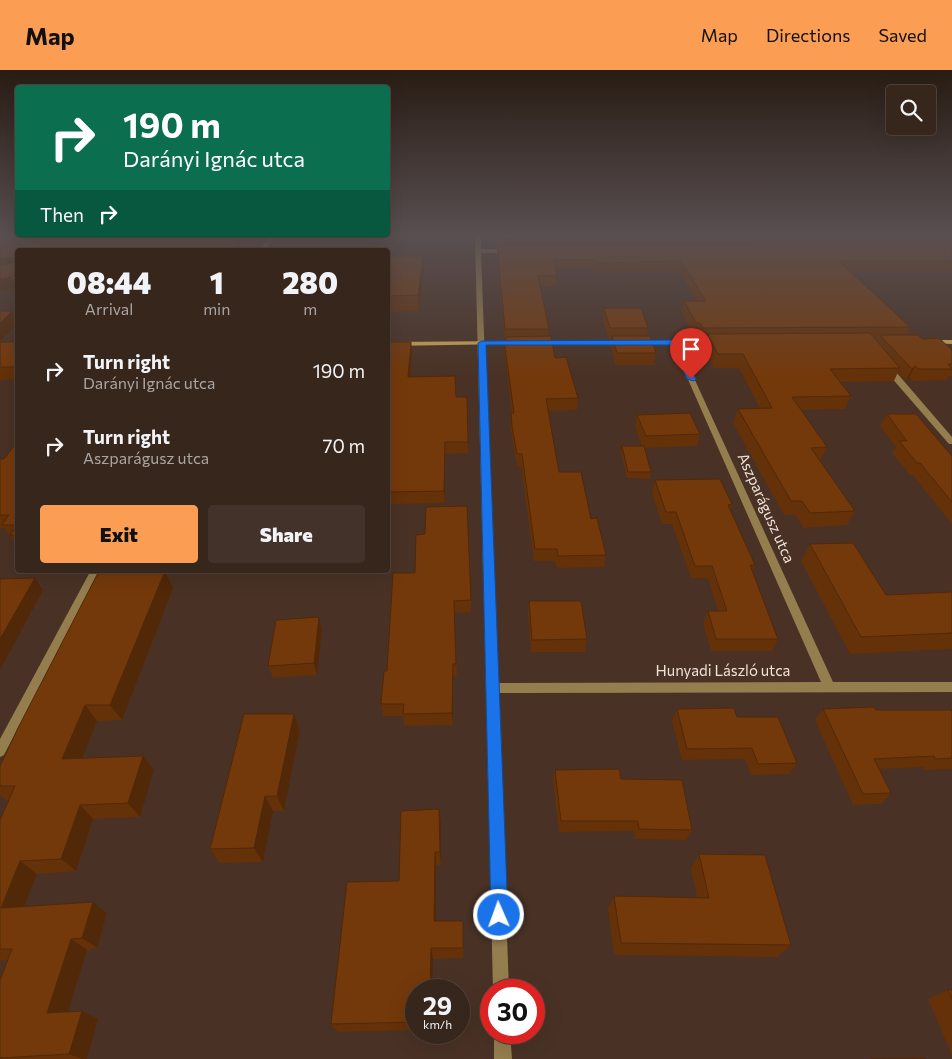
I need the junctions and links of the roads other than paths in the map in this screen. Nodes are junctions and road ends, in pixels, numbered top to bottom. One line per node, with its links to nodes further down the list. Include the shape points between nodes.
1 (480, 282): 5 (street)
2 (723, 342): 8 (street)
3 (923, 342): 4 (street)
4 (952, 342)
5 (482, 343): 6 (street); 9 (street); 15 (street)
6 (521, 343)
7 (530, 343): 8 (street)
8 (675, 343): 13 (street, Aszparágusz utca)
9 (390, 344)
10 (885, 363): 11 (street)
11 (952, 442)
12 (94, 573): 16 (street)
13 (829, 686): 14 (street, Hunyadi László utca); 15 (street, Hunyadi László utca)
14 (952, 687)
15 (494, 688): 17 (street)
16 (0, 751)
17 (501, 979)
18 (502, 1044): 19 (street)
19 (503, 1059)

